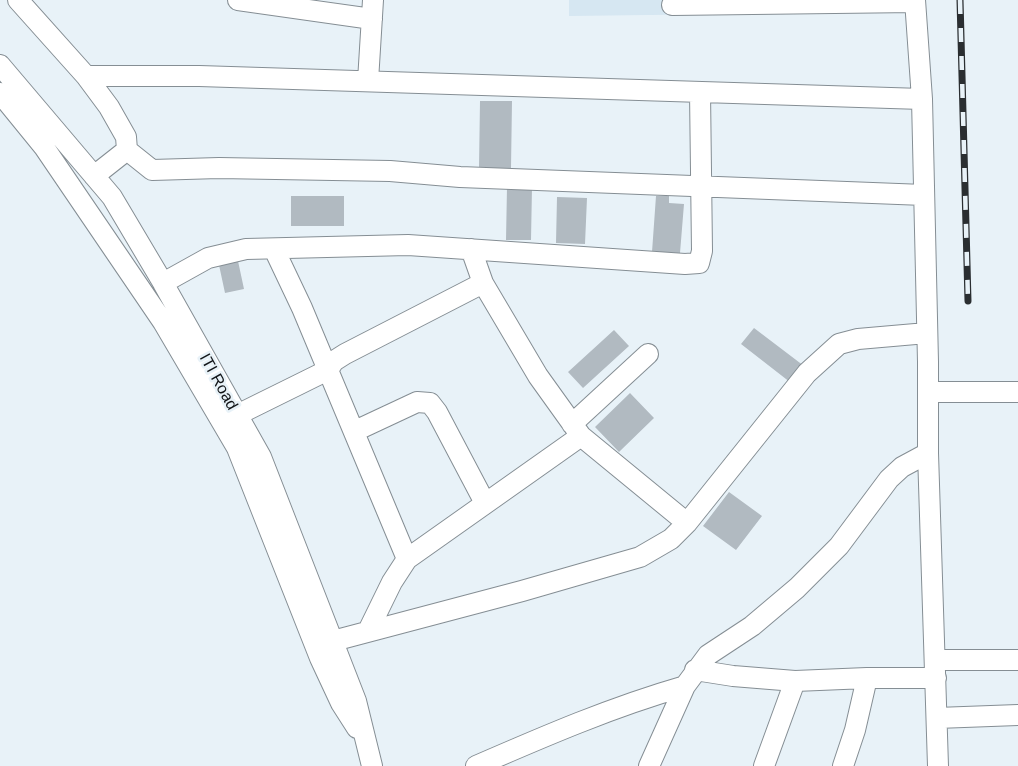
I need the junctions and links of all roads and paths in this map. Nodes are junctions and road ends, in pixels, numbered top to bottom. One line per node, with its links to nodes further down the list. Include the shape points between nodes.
1 (238, 0): 5 (street)
2 (915, 1): 4 (street); 11 (street)
3 (28, 3): 7 (street)
4 (672, 5)
5 (373, 10): 8 (street)
6 (0, 64): 13 (street, ITI Road)
7 (86, 76): 8 (street); 12 (street, via 120,124)
8 (368, 81): 9 (street)
9 (700, 92): 11 (street); 14 (street)
10 (0, 93): 41 (street, ITI Road, via 44,147 163,321 237,448 320,658)
11 (922, 99): 15 (street)
12 (127, 150): 13 (street); 14 (street, via 152,170 390,171)
13 (94, 176): 18 (street, ITI Road, via 112,197)
14 (701, 186): 15 (street); 17 (street, via 699,263)
15 (924, 195): 20 (street)
16 (274, 249): 17 (street, via 408,245); 18 (street, via 229,252 208,258); 22 (street)
17 (471, 249): 19 (street)
18 (163, 283): 25 (street, ITI Road)
19 (483, 283): 22 (street, via 345,354); 26 (street, via 538,376)
20 (927, 333): 23 (street); 30 (street, via 839,344 807,373)
21 (648, 354): 26 (street)
22 (328, 370): 25 (street); 27 (street)
23 (928, 392): 24 (street); 28 (street)
24 (1018, 392)
25 (237, 415): 33 (street, ITI Road, via 261,457)
26 (577, 430): 29 (street); 30 (street)
27 (355, 431): 29 (street, via 417,402 430,403); 31 (street)
28 (928, 453): 35 (street); 36 (street, via 902,467 889,480 839,546 797,588 752,626 708,655)
29 (485, 502): 31 (street)
30 (687, 523): 32 (street, via 671,539 640,557)
31 (407, 559): 32 (street)
32 (368, 631): 33 (street)
33 (333, 641): 41 (street, ITI Road, via 356,701)
34 (1018, 660): 35 (street)
35 (936, 669): 37 (street); 40 (street)
36 (690, 678): 38 (street, via 733,676); 43 (street); 44 (street)
37 (867, 678): 38 (street); 46 (street)
38 (795, 681): 45 (street)
39 (1018, 715): 40 (street)
40 (937, 718): 47 (street)
41 (363, 738): 42 (street, ITI Road)
42 (372, 766)
43 (476, 766)
44 (649, 766)
45 (764, 766)
46 (843, 766)
47 (938, 766)

